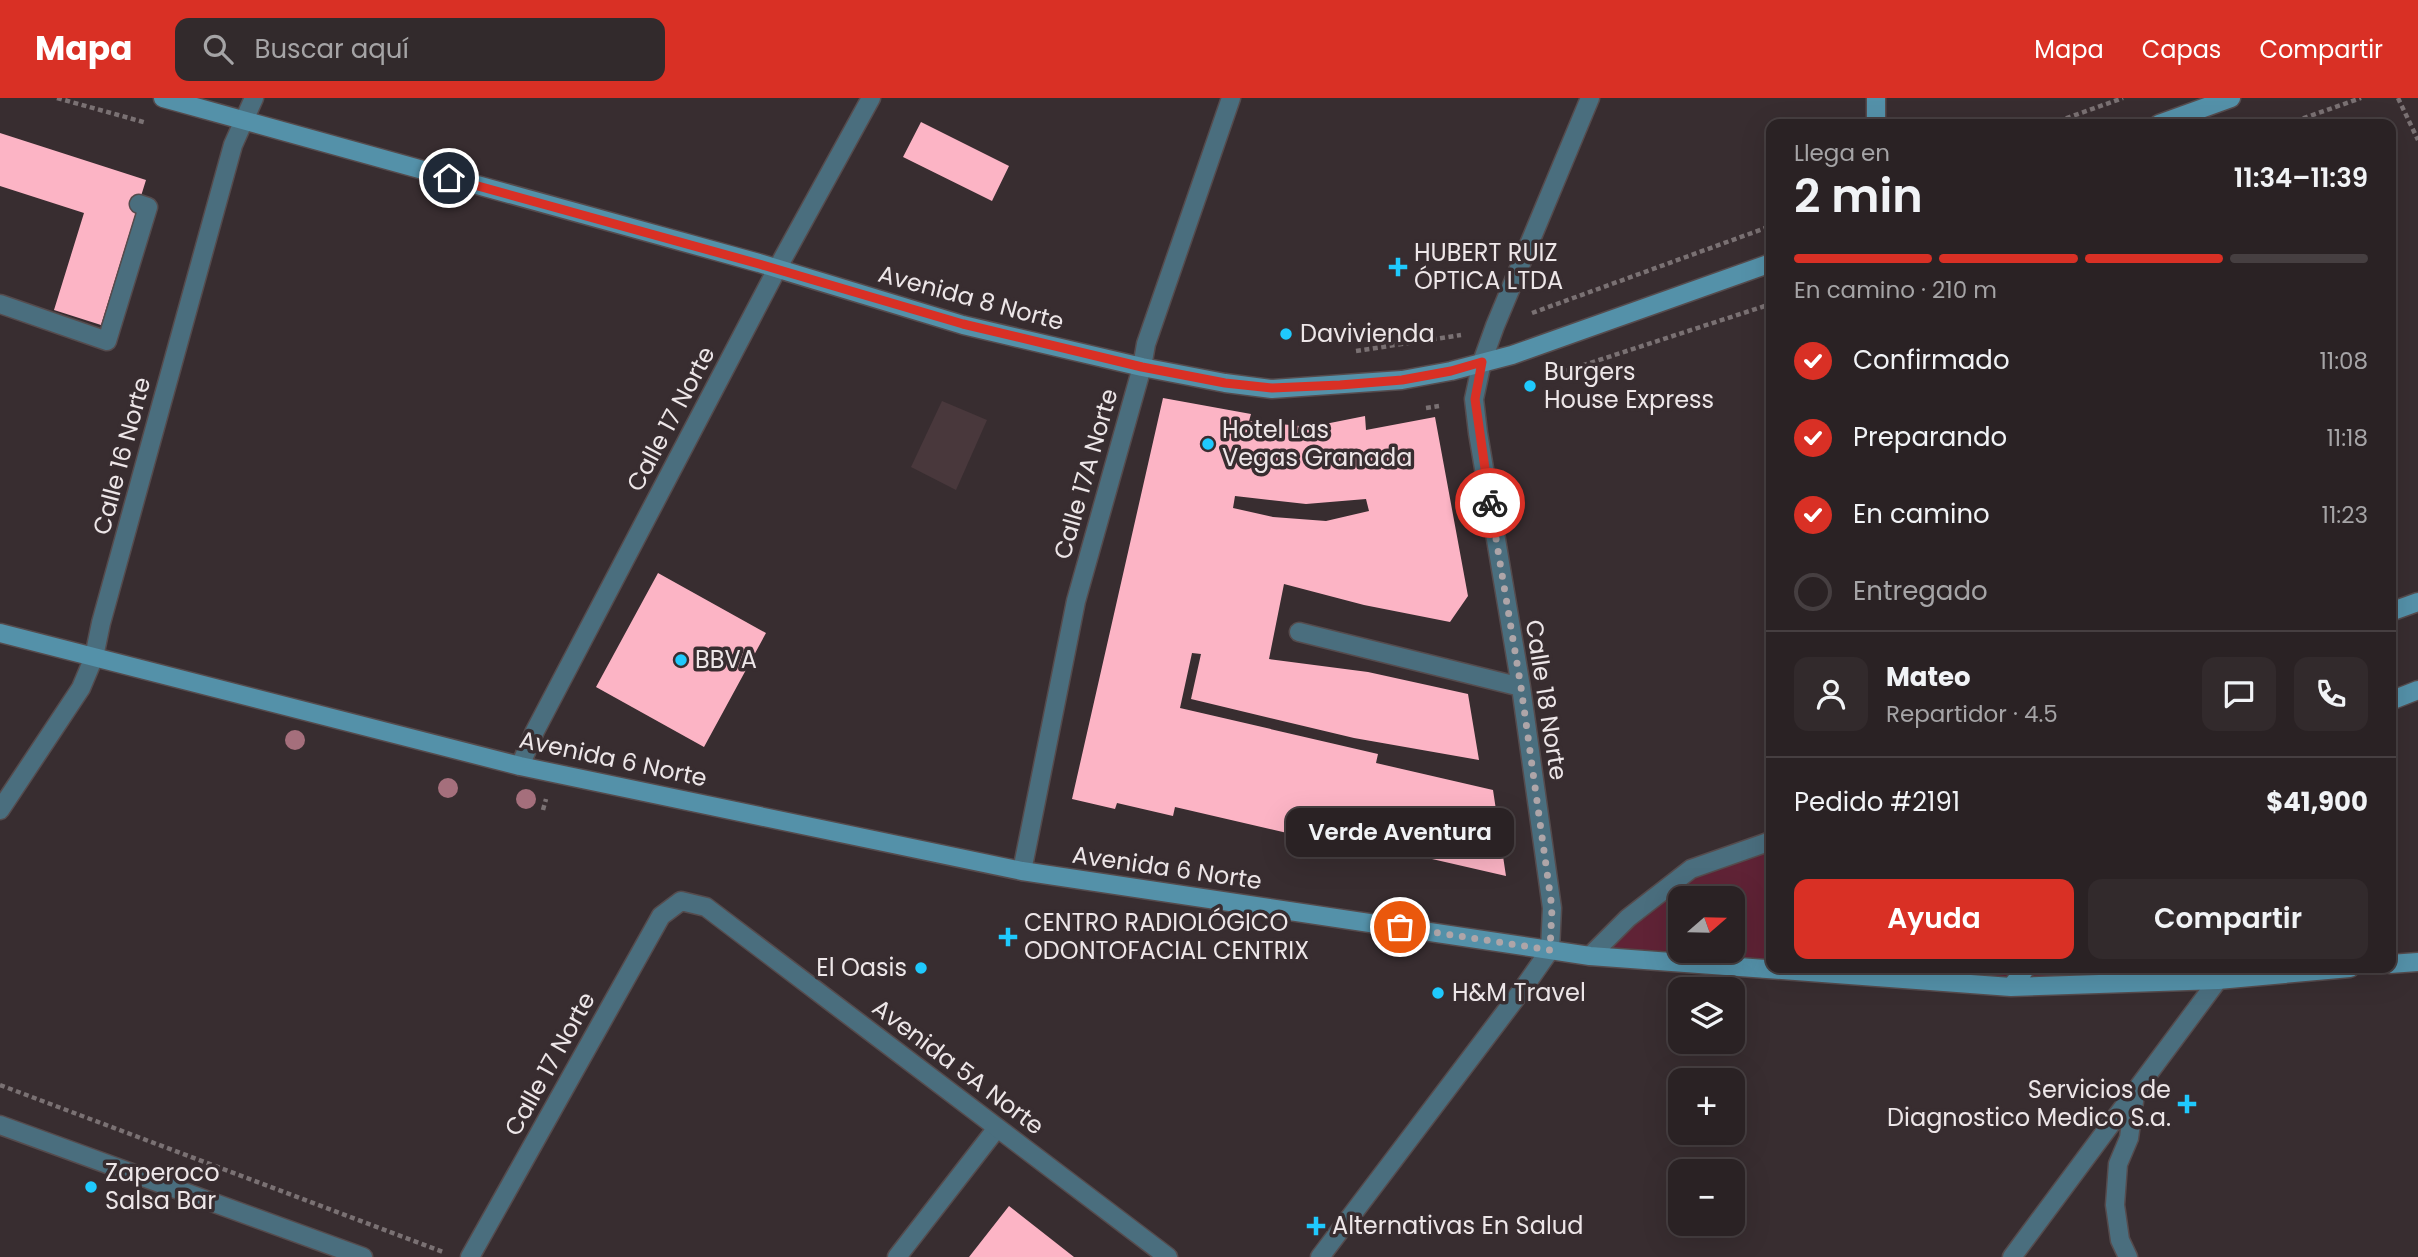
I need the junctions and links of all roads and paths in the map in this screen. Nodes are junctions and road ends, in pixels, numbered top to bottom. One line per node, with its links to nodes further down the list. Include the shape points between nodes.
1 (163, 98): 15 (main road, Avenida 8 Norte)
2 (254, 98): 15 (street, Calle 16 Norte)
3 (871, 98): 20 (street, Calle 17 Norte)
4 (1231, 98): 25 (street, Calle 17A Norte)
5 (1590, 98): 24 (street, Calle 18 Norte)
6 (1876, 98): 11 (main road)
7 (2123, 98): 12 (path)
8 (2231, 98): 13 (main road)
9 (2361, 98): 14 (path)
10 (2398, 98): 16 (path)
11 (1876, 119)
12 (2064, 119)
13 (2173, 119)
14 (2301, 119)
15 (242, 121): 20 (main road, Avenida 8 Norte); 31 (street, Calle 16 Norte)
16 (2418, 140)
17 (139, 204): 21 (street, via 148,207 107,341)
18 (1766, 228): 23 (path)
19 (1766, 265): 24 (main road, Avenida 8 Norte)
20 (777, 269): 25 (main road, Avenida 8 Norte, via 963,324); 35 (street, Calle 17 Norte)
21 (0, 304)
22 (1766, 306): 26 (path)
23 (1526, 316)
24 (1482, 362): 25 (main road, Avenida 8 Norte, via 1402,380 1272,388); 32 (street, Calle 18 Norte, via 1475,399 1478,433)
25 (1142, 367): 38 (street, Calle 17A Norte, via 1076,601)
26 (1538, 379)
27 (2418, 602): 28 (main road)
28 (2396, 610)
29 (1299, 632): 32 (street)
30 (0, 633): 31 (main road, Avenida 6 Norte)
31 (94, 657): 35 (main road, Avenida 6 Norte); 36 (street, Calle 16 Norte, via 81,688)
32 (1521, 687): 40 (street, Calle 18 Norte, via 1552,908)
33 (2418, 690): 34 (main road)
34 (2396, 699)
35 (520, 766): 38 (main road, Avenida 6 Norte)
36 (0, 810)
37 (1766, 843): 41 (street, via 1691,869 1628,918)
38 (1022, 871): 40 (main road, Avenida 6 Norte)
39 (681, 901): 53 (street, Avenida 5A Norte, via 706,907); 56 (street, Calle 17 Norte, via 661,916)
40 (1550, 950): 41 (main road, Avenida 6 Norte); 59 (street)
41 (1590, 956): 44 (main road, Avenida 6 Norte)
42 (2418, 962): 43 (main road)
43 (2396, 964)
44 (1766, 969)
45 (1821, 973): 49 (main road, Avenida 6 Norte)
46 (2022, 973): 49 (main road)
47 (2295, 973): 48 (main road, Avenida 6 Norte)
48 (2218, 980): 49 (main road, Avenida 6 Norte); 51 (street)
49 (2011, 987)
50 (0, 1085): 54 (path)
51 (2136, 1091): 60 (street); 61 (street, via 2129,1138 2118,1164 2115,1205 2120,1240)
52 (0, 1125): 55 (street)
53 (997, 1128): 57 (street); 58 (street, Avenida 5A Norte)
54 (444, 1252)
55 (363, 1257)
56 (470, 1257)
57 (897, 1257)
58 (1168, 1257)
59 (1320, 1257)
60 (2012, 1257)
61 (2128, 1257)

